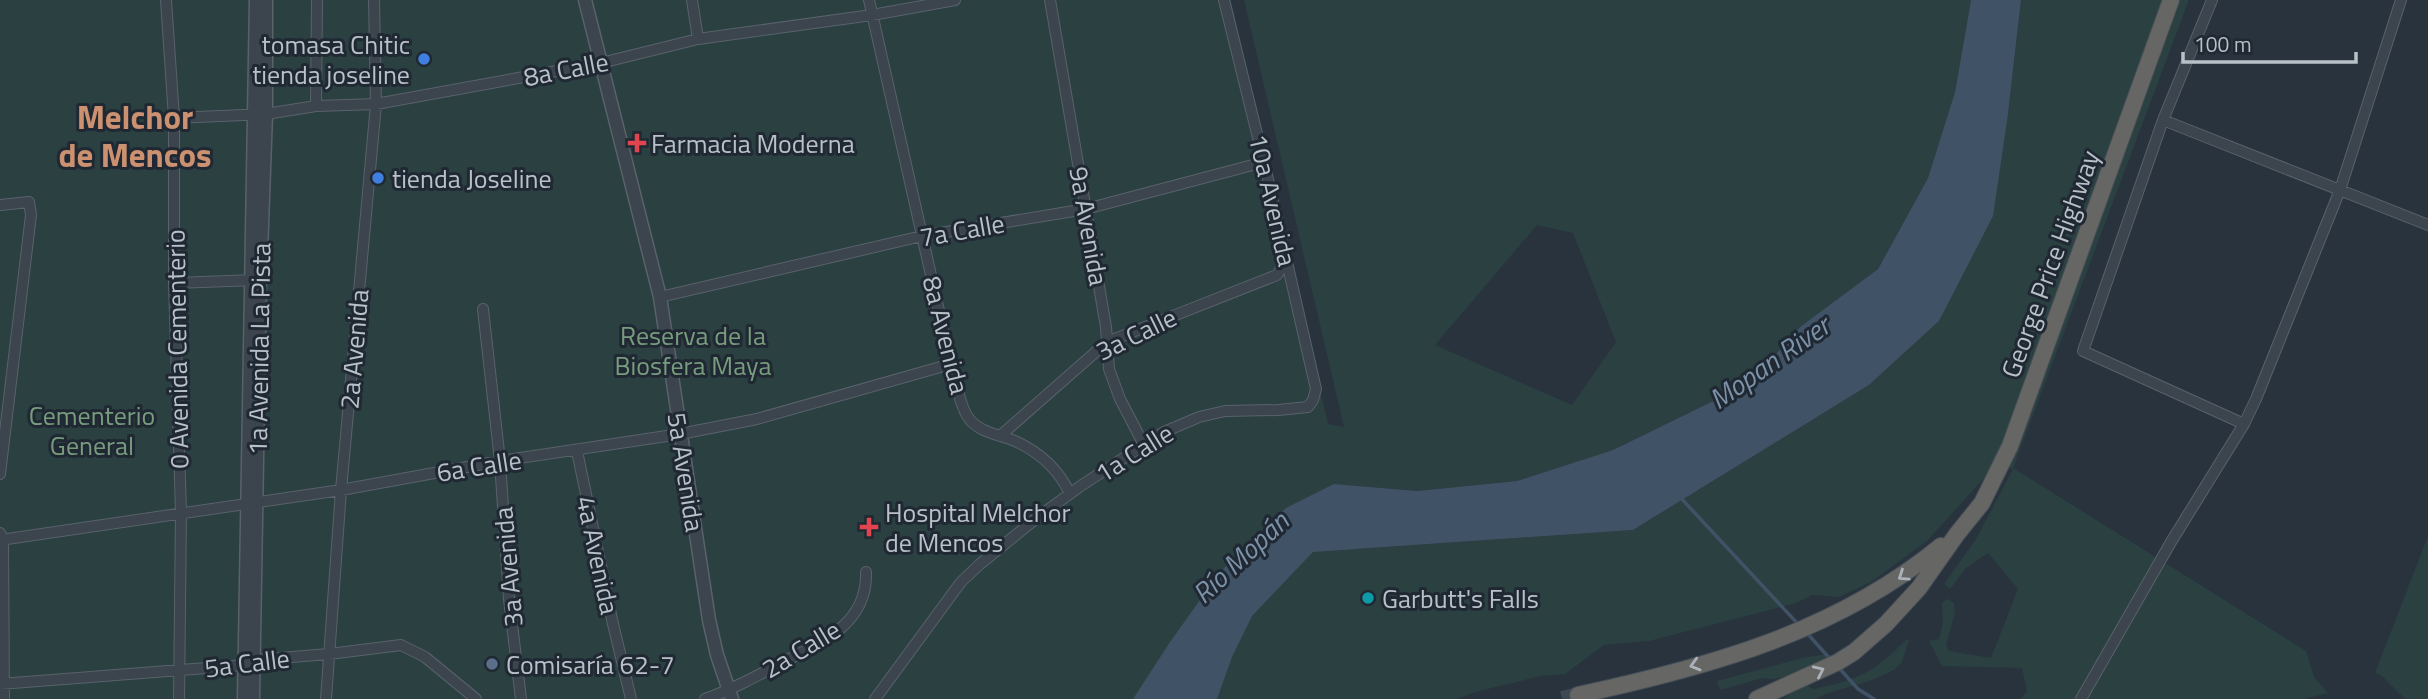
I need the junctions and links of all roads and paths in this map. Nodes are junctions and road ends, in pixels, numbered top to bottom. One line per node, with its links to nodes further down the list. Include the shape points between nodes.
1 (166, 0): 21 (street, 0 Avenida Cementerio)
2 (256, 0): 20 (street, 1a Avenida La Pista)
3 (266, 0): 20 (street, 1a Avenida La Pista)
4 (317, 0): 19 (street)
5 (374, 0): 18 (street, 2a Avenida)
6 (585, 0): 17 (street, 5a Avenida)
7 (692, 0): 16 (street)
8 (869, 0): 15 (street, 8a Avenida)
9 (955, 0): 15 (street, 8a Calle)
10 (1050, 0): 26 (street, 9a Avenida)
11 (1224, 0): 23 (street, 10a Avenida)
12 (2171, 0): 48 (highway, George Price Highway, via 2010,446 1982,503)
13 (2212, 0): 22 (street)
14 (2401, 0): 24 (street)
15 (872, 15): 16 (street, 8a Calle); 28 (street, 8a Avenida)
16 (698, 39): 17 (street, 8a Calle)
17 (601, 63): 18 (street, 8a Calle); 32 (street, 5a Avenida)
18 (376, 104): 19 (street, 8a Calle); 44 (street, 2a Avenida)
19 (316, 106): 20 (street, 8a Calle)
20 (260, 114): 21 (street, 8a Calle); 30 (street, 1a Avenida La Pista)
21 (174, 118): 31 (street, 0 Avenida Cementerio)
22 (2163, 120): 24 (street); 37 (street, via 2083,351)
23 (1264, 162): 26 (street, 7a Calle); 29 (street, 10a Avenida)
24 (2340, 190): 27 (street); 37 (street)
25 (0, 205): 43 (street, via 29,202 31,215)
26 (1086, 209): 28 (street, 7a Calle); 34 (street, 9a Avenida)
27 (2428, 225)
28 (922, 236): 32 (street, 7a Calle); 35 (street, 8a Avenida)
29 (1286, 260): 34 (street, 3a Calle, via 1277,275); 36 (street, 10a Avenida, via 1316,389)
30 (255, 280): 31 (street); 46 (street, 1a Avenida La Pista)
31 (174, 283): 47 (street, 0 Avenida Cementerio)
32 (660, 297): 38 (street, 5a Avenida)
33 (483, 309): 42 (street, 3a Avenida)
34 (1107, 342): 39 (street, 3a Calle); 40 (street, 9a Avenida, via 1114,384)
35 (951, 364): 38 (street, 6a Calle, via 757,419); 39 (street, 8a Avenida, via 969,420)
36 (1313, 400): 40 (street, 1a Calle, via 1308,407 1212,413 1184,422)
37 (2244, 424): 69 (street)
38 (680, 434): 41 (street, 6a Calle); 56 (street, 5a Avenida, via 709,620)
39 (1000, 436): 45 (street, 8a Avenida, via 1049,463)
40 (1144, 445): 45 (street, 1a Calle)
41 (577, 451): 42 (street, 6a Calle); 65 (street, 4a Avenida)
42 (500, 461): 44 (street, 6a Calle); 64 (street, 3a Avenida)
43 (0, 474)
44 (341, 490): 46 (street, 6a Calle); 51 (street, 2a Avenida)
45 (1070, 494): 67 (street, 1a Calle, via 961,582)
46 (251, 502): 47 (street, 6a Calle); 52 (street, 1a Avenida La Pista)
47 (181, 512): 49 (street, 6a Calle); 53 (street, 0 Avenida Cementerio)
48 (1956, 534): 55 (highway, George Price Highway, one-way to 55, via 1878,592 1810,627); 68 (highway, George Price Highway, one-way to 48, via 1854,652 1902,608)
49 (1, 537): 54 (street)
50 (866, 572): 56 (street, 2a Calle, via 867,588 857,611 835,634)
51 (329, 654): 52 (street, 5a Calle); 62 (street, 2a Avenida); 63 (street, 5a Calle, via 401,645 425,657)
52 (250, 662): 53 (street, 5a Calle); 60 (street, 1a Avenida La Pista); 61 (street, 1a Avenida La Pista)
53 (180, 670): 54 (street, 5a Calle); 59 (street, 0 Avenida Cementerio)
54 (2, 684): 58 (street)
55 (1626, 691): 57 (highway, George Price Highway)
56 (730, 695): 66 (street, 2a Calle)
57 (1578, 695)
58 (4, 699)
59 (179, 699)
60 (244, 699)
61 (253, 699)
62 (326, 699)
63 (477, 699)
64 (521, 699)
65 (631, 699)
66 (705, 699)
67 (875, 699)
68 (1757, 699)
69 (2081, 699)

